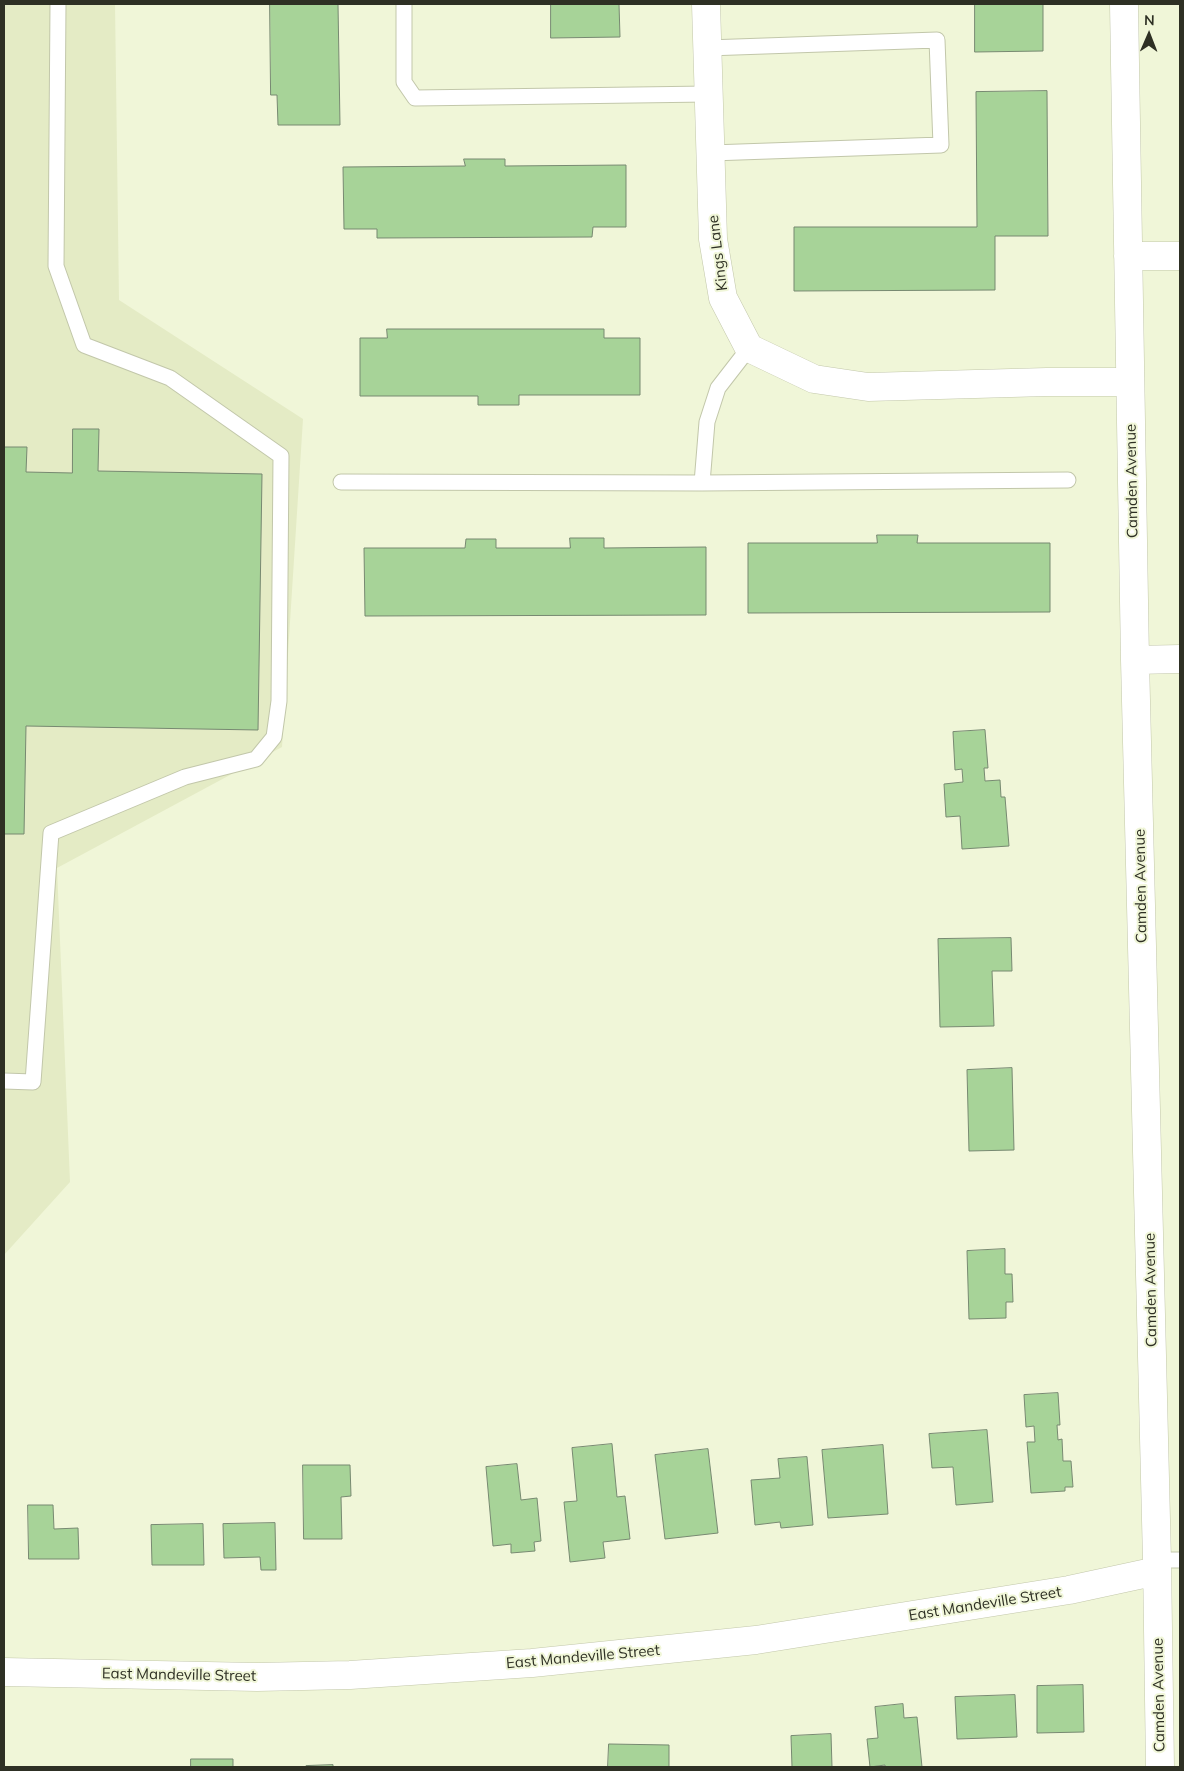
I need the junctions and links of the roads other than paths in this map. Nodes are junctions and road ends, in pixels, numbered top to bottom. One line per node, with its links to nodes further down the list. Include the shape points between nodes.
1 (58, 4): 17 (lane, via 56,266 84,345 170,378 281,456 279,701 274,737 256,759 185,777 51,833 33,1082)
2 (404, 4): 6 (lane, via 404,82 415,98)
3 (706, 4): 5 (street, Kings Lane)
4 (1124, 4): 8 (street, Camden Avenue)
5 (706, 48): 6 (street, Kings Lane); 7 (lane, via 937,40 938,59 941,145)
6 (708, 94): 7 (street, Kings Lane)
7 (710, 153): 10 (street, Kings Lane, via 713,239 723,298)
8 (1128, 256): 9 (street); 11 (street, Camden Avenue)
9 (1180, 256)
10 (750, 348): 11 (street, via 814,379 868,387); 14 (lane, via 718,388 707,422)
11 (1130, 382): 16 (street, Camden Avenue)
12 (1068, 480): 14 (lane)
13 (341, 482): 14 (lane)
14 (702, 483)
15 (1180, 659): 16 (street)
16 (1135, 660): 18 (street, Camden Avenue)
17 (4, 1081)
18 (1165, 1564): 19 (street, East Mandeville Street, via 1069,1590 756,1640 532,1663 350,1675 257,1677); 20 (street, Camden Avenue)
19 (4, 1672)
20 (1160, 1767)

